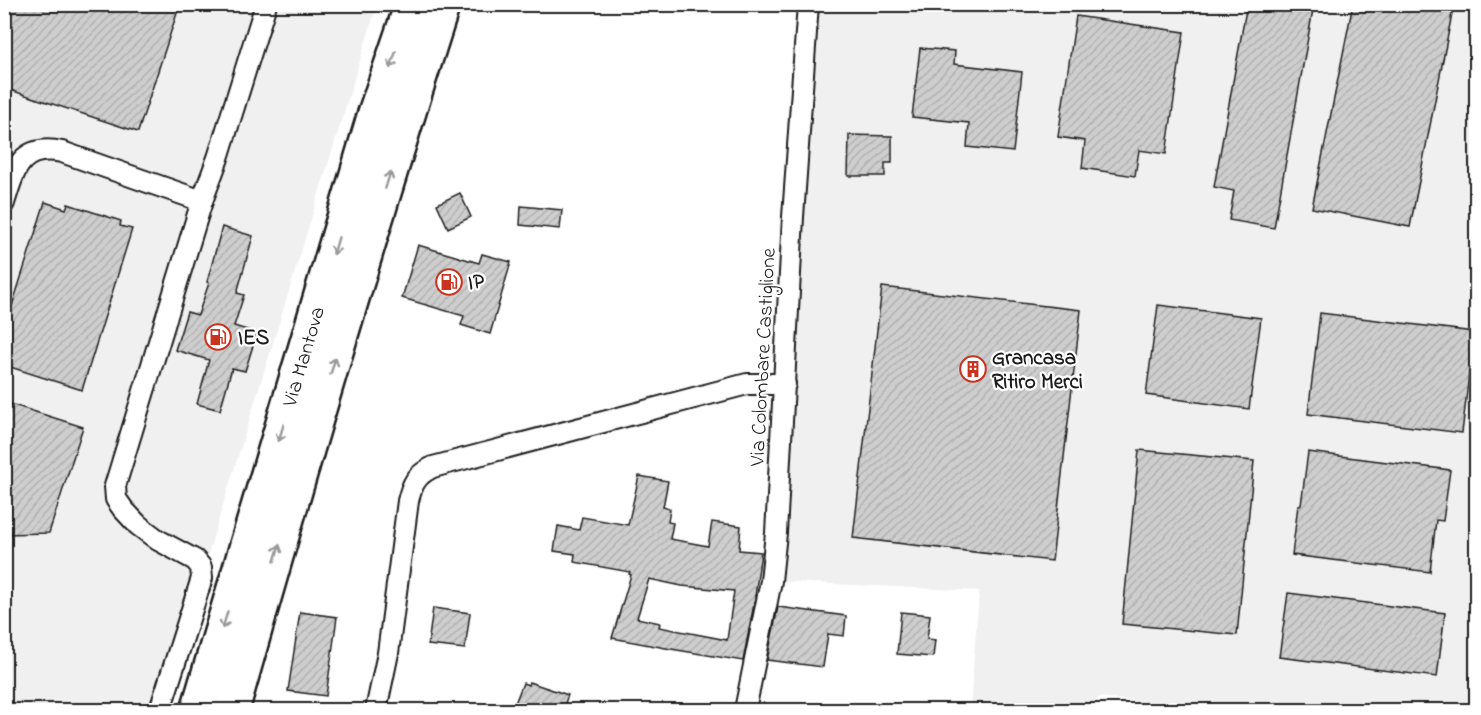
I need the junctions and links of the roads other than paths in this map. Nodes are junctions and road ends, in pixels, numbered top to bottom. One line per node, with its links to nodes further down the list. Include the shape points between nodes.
1 (266, 4): 5 (street)
2 (411, 4): 9 (highway, Via Mantova, one-way to 9)
3 (444, 4): 10 (highway, Via Mantova, one-way to 3, via 394,160)
4 (808, 4): 7 (street, Via Colombare Castiglione)
5 (202, 201): 6 (street, via 48,149 32,153 20,162); 8 (street, via 115,486 116,499 138,525 201,567 202,578)
6 (4, 203)
7 (785, 384): 11 (street, via 747,384 433,466 423,472 411,488 408,501 388,653); 12 (street, Via Colombare Castiglione, via 771,581)
8 (160, 711)
9 (198, 711)
10 (232, 711)
11 (376, 711)
12 (746, 711)

